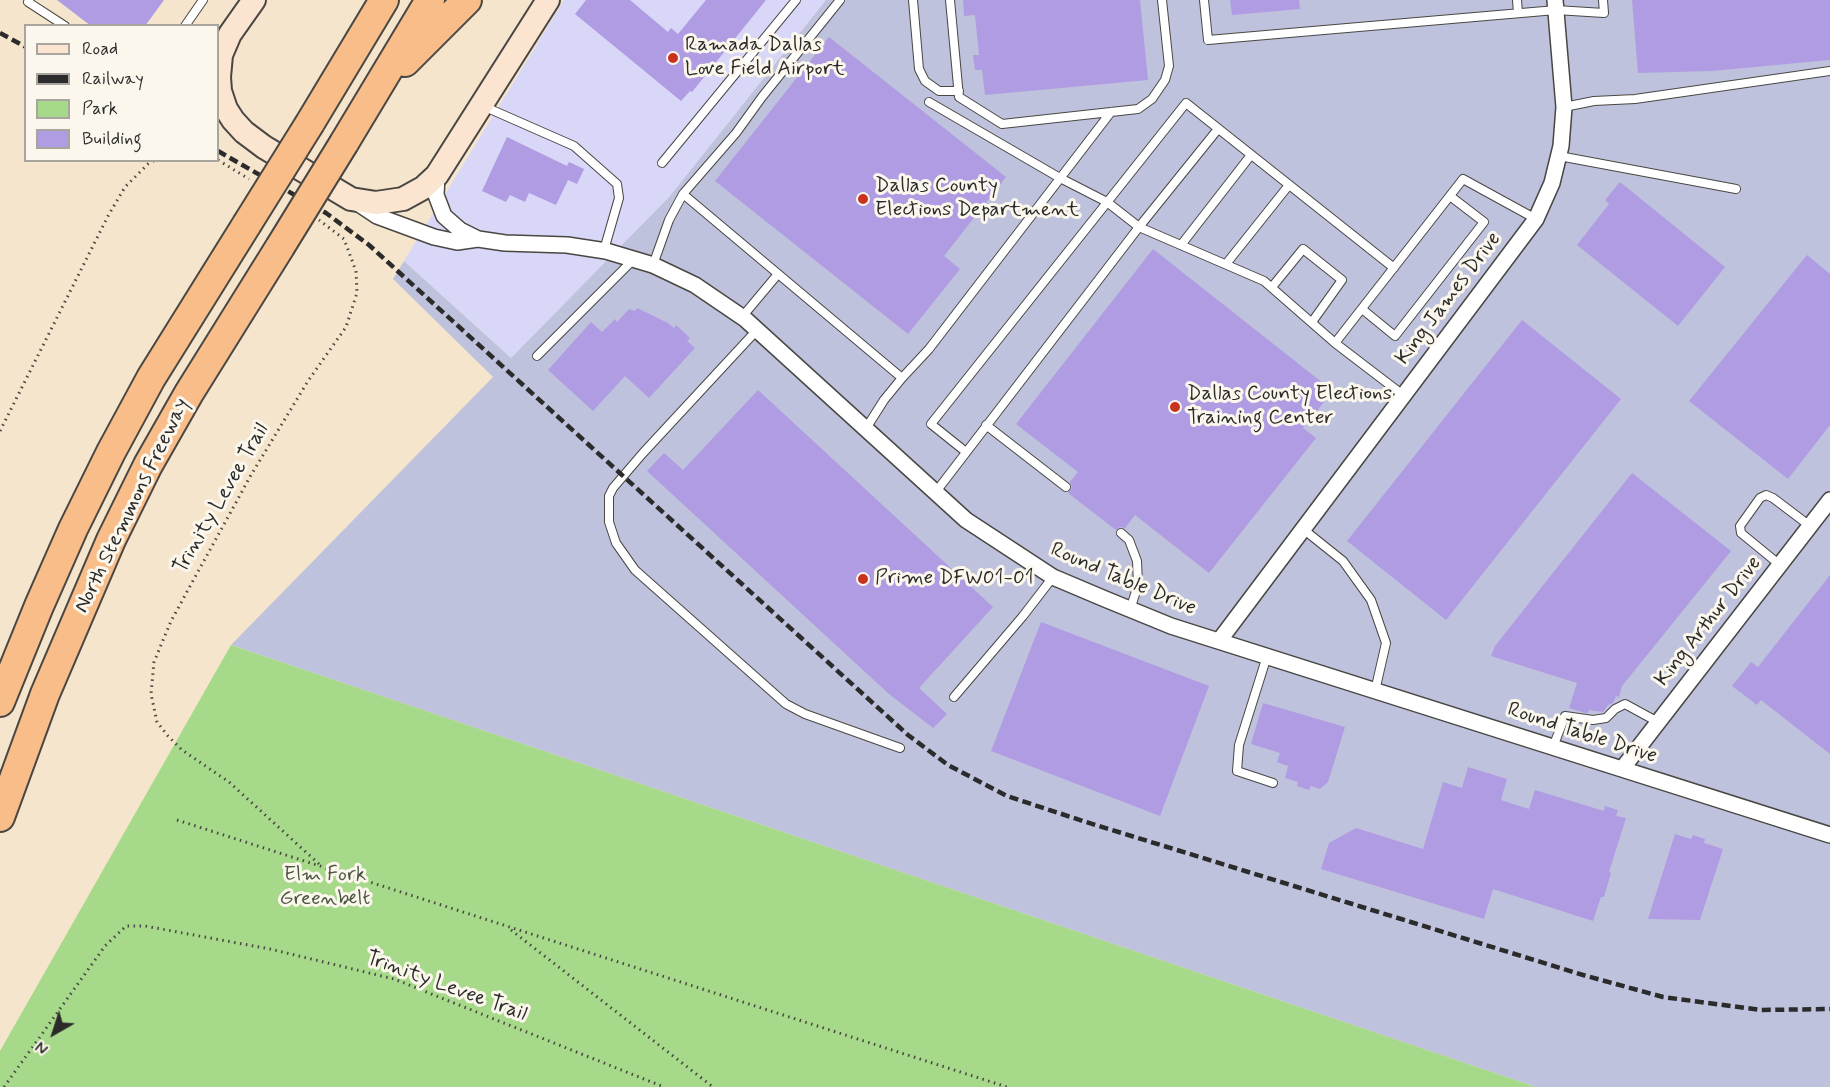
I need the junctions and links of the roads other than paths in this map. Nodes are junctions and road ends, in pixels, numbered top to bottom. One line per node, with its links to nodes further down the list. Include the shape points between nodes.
1 (29, 0): 19 (lane)
2 (203, 0): 20 (lane)
3 (255, 0): 21 (main road, via 225,44)
4 (360, 0): 29 (highway)
5 (384, 0): 29 (highway, North Stemmons Freeway)
6 (430, 0): 25 (highway, North Stemmons Freeway)
7 (467, 0): 25 (highway)
8 (548, 0): 27 (main road)
9 (796, 0): 34 (lane)
10 (840, 0): 39 (lane)
11 (913, 0): 24 (lane, via 919,69 925,81 939,91)
12 (950, 0): 24 (lane)
13 (1162, 0): 30 (lane, via 1168,66 1165,81 1138,110)
14 (1204, 0): 18 (lane, via 1208,40)
15 (1517, 0): 18 (lane)
16 (1603, 0): 17 (lane, via 1604,13)
17 (1556, 5): 18 (lane); 28 (street, King James Drive)
18 (1518, 13)
19 (62, 24)
20 (185, 24)
21 (219, 65)
22 (1830, 70): 28 (lane)
23 (219, 91): 41 (main road, via 233,120 254,140)
24 (959, 91): 30 (lane, via 959,97 1002,124)
25 (375, 92): 84 (highway, North Stemmons Freeway, bridge, via 148,465 45,694)
26 (929, 102): 36 (lane)
27 (482, 105): 35 (main road); 47 (lane, via 574,146 617,184 619,198)
28 (1564, 107): 33 (street, King James Drive)
29 (316, 112): 78 (highway, North Stemmons Freeway, bridge, via 151,378 111,452 39,606)
30 (1111, 112): 36 (lane)
31 (1218, 129): 32 (lane); 42 (lane, via 1186,103); 44 (lane)
32 (1251, 155): 37 (lane); 46 (lane)
33 (1559, 156): 38 (lane); 43 (street, King James Drive)
34 (662, 163)
35 (437, 175): 41 (main road, via 403,199 376,203); 45 (street, Round Table Drive, via 436,195 444,216)
36 (1060, 178): 42 (lane); 60 (lane, via 929,349)
37 (1289, 185): 49 (lane); 51 (lane)
38 (1736, 189)
39 (683, 194): 50 (lane); 52 (lane)
40 (1450, 196): 43 (lane, via 1463,179); 51 (lane); 54 (lane, via 1484,222 1395,336)
41 (351, 198): 45 (street, Round Table Drive, via 377,216 415,231 457,242)
42 (1107, 202): 44 (lane); 64 (lane, via 931,424)
43 (1536, 219): 61 (street, King James Drive)
44 (1139, 227): 46 (lane); 62 (lane)
45 (478, 239): 47 (street, Round Table Drive)
46 (1181, 245): 49 (lane)
47 (604, 250): 48 (street, Round Table Drive)
48 (635, 258): 50 (street, Round Table Drive); 59 (lane)
49 (1226, 264): 53 (lane)
50 (653, 265): 55 (street, Round Table Drive, via 695,285)
51 (1394, 268): 54 (lane)
52 (778, 274): 55 (lane); 60 (lane)
53 (1272, 287): 56 (lane); 56 (lane, via 1303,249 1342,279)
54 (1362, 309): 58 (lane)
55 (742, 317): 57 (street, Round Table Drive)
56 (1312, 322): 58 (lane)
57 (757, 330): 63 (street, Round Table Drive); 81 (lane, via 613,488 609,496 609,522 616,543 635,570 786,704)
58 (1335, 343): 61 (lane)
59 (537, 356)
60 (902, 378): 63 (lane)
61 (1403, 395): 69 (street, King James Drive)
62 (986, 425): 64 (lane); 65 (lane)
63 (865, 430): 66 (street, Round Table Drive)
64 (966, 452): 66 (lane)
65 (1066, 487)
66 (935, 493): 72 (street, Round Table Drive, via 982,532)
67 (1830, 500): 68 (street, King Arthur Drive)
68 (1810, 526): 71 (street, King Arthur Drive); 71 (lane, via 1773,498 1760,498 1740,526 1741,533)
69 (1303, 529): 74 (street, King James Drive); 76 (lane, via 1343,561 1371,600 1386,643)
70 (1121, 533): 73 (lane, via 1129,540 1137,561 1138,585)
71 (1780, 565): 79 (street, King Arthur Drive)
72 (1053, 577): 73 (street, Round Table Drive); 77 (lane)
73 (1130, 610): 74 (street, Round Table Drive)
74 (1219, 641): 75 (street, Round Table Drive)
75 (1267, 656): 76 (street, Round Table Drive); 83 (lane, via 1239,745 1237,771)
76 (1375, 691): 80 (street, Round Table Drive)
77 (954, 697)
78 (0, 702)
79 (1658, 722): 80 (lane, via 1625,704 1606,718 1565,716); 82 (street, King Arthur Drive)
80 (1553, 747): 82 (street, Round Table Drive)
81 (900, 748)
82 (1622, 769): 85 (street, Round Table Drive)
83 (1273, 783)
84 (0, 817)
85 (1830, 835)

